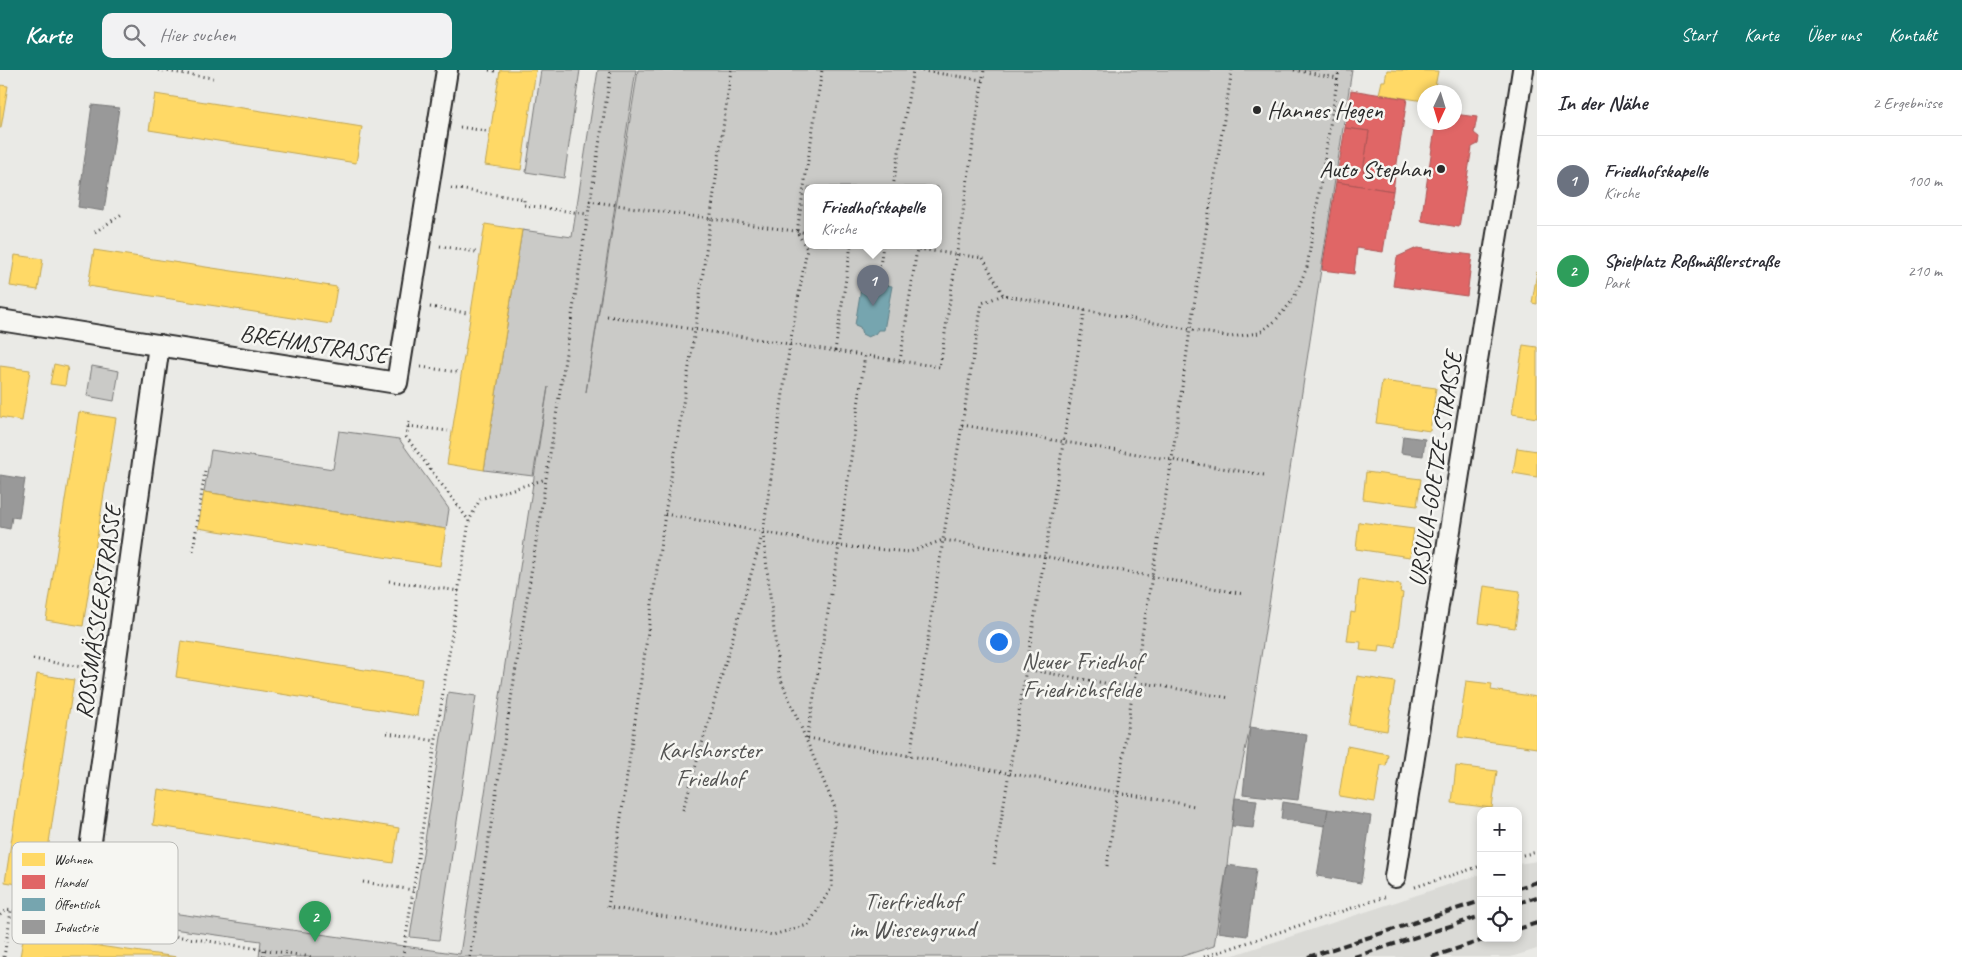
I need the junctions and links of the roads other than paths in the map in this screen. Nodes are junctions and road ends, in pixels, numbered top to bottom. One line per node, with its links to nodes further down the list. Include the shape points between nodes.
1 (447, 70): 4 (street, BREHMSTRASSE, via 397,383)
2 (1523, 70): 6 (street, URSULA-GOETZE-STRASSE)
3 (0, 320): 4 (street, BREHMSTRASSE)
4 (159, 345): 5 (street, ROSSMÄSSLERSTRASSE)
5 (91, 842)
6 (1399, 886)

